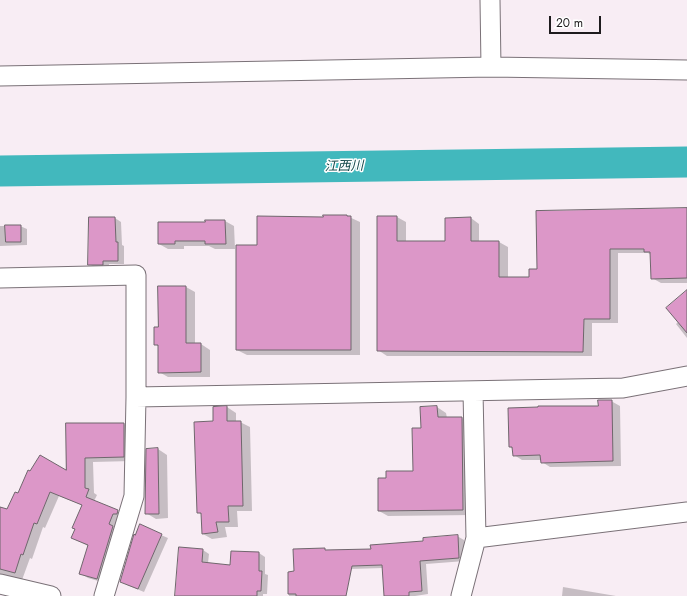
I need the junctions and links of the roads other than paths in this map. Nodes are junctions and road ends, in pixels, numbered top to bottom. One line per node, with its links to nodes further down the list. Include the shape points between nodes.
1 (490, 0): 2 (street)
2 (491, 67): 3 (street); 4 (street)
3 (687, 70)
4 (0, 76)
5 (0, 278): 8 (street, via 136,275)
6 (687, 376): 7 (street, via 623,388)
7 (473, 391): 8 (street); 10 (street)
8 (136, 397): 13 (street, via 134,496)
9 (687, 512): 10 (street)
10 (476, 538): 14 (street)
11 (0, 584): 12 (street)
12 (51, 596)
13 (104, 596)
14 (461, 596)

